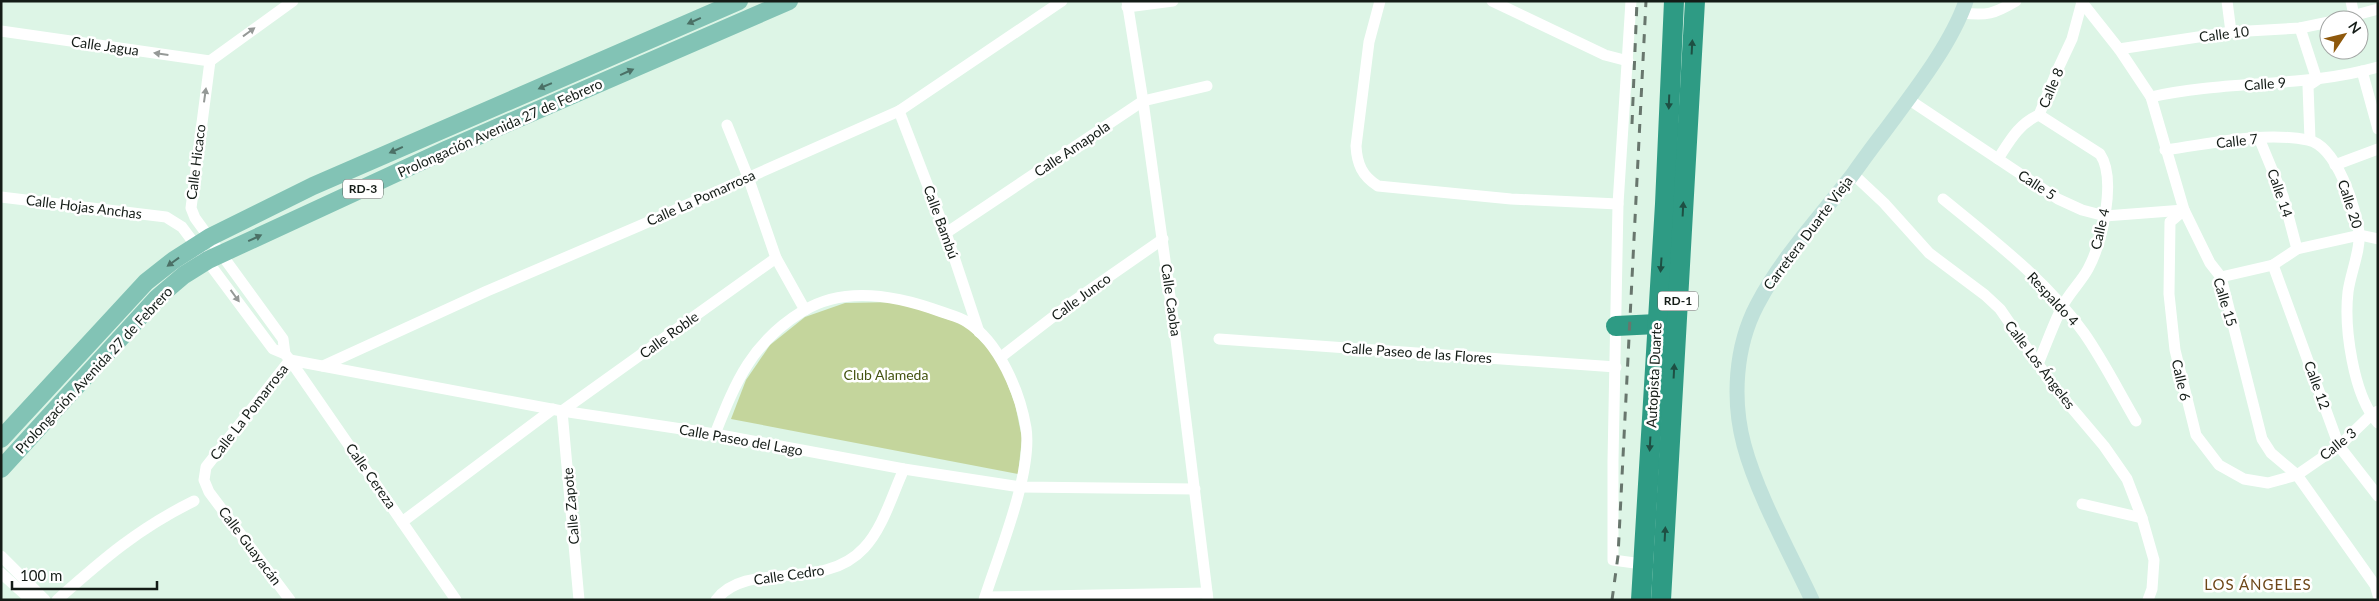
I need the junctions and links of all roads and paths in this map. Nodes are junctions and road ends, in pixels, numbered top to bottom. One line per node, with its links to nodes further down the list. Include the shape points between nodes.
1 (293, 1): 21 (street, one-way to 1)
2 (739, 1): 53 (main road, Prolongación Avenida 27 de Febrero / RD-3, one-way to 53, via 313,186)
3 (789, 1): 55 (main road, Prolongación Avenida 27 de Febrero / RD-3, one-way to 3, via 448,149)
4 (1062, 1): 30 (street, Calle La Pomarrosa)
5 (1173, 1): 14 (street)
6 (1380, 1): 44 (street, via 1369,42 1356,146 1357,160 1369,180 1378,186)
7 (1492, 1): 22 (street, via 1605,55)
8 (1631, 1): 22 (street)
9 (1674, 1): 61 (highway, Autopista Duarte / RD-1, one-way to 61)
10 (1695, 1): 90 (highway, Autopista Duarte / RD-1, one-way to 10)
11 (2016, 1): 15 (street, via 1983,16)
12 (2227, 1): 19 (street)
13 (2081, 2): 20 (street, Calle 15); 31 (street, Calle 8, via 2072,39)
14 (1127, 4): 29 (street, Calle Caoba)
15 (1964, 7): 28 (main road, Carretera Duarte Vieja)
16 (2319, 24): 17 (street, Calle 10)
17 (2300, 28): 19 (street, Calle 10); 25 (street)
18 (1, 31): 21 (street, Calle Jagua, one-way to 18)
19 (2231, 32): 20 (street, Calle 10)
20 (2119, 49): 27 (street, Calle 15)
21 (210, 61): 47 (street, Calle Hicaco, one-way to 21, via 191,200)
22 (1628, 61): 44 (street)
23 (2378, 67): 24 (street, Calle 9)
24 (2362, 71): 25 (street, Calle 9); 33 (street)
25 (2317, 80): 27 (street, Calle 9, via 2184,90); 35 (street, via 2308,86)
26 (1207, 86): 29 (street, Calle Amapola)
27 (2151, 97): 37 (street, Calle 15)
28 (1908, 99): 38 (street, Calle 5); 40 (main road, Carretera Duarte Vieja)
29 (1143, 101): 49 (street, Calle Amapola); 51 (street, Calle Caoba)
30 (899, 111): 41 (street, Calle La Pomarrosa); 49 (street, Calle Bambú)
31 (2040, 115): 38 (street, Calle 8, via 2030,118 2018,129); 46 (street, Calle 4, via 2100,154 2107,170)
32 (727, 125): 41 (street)
33 (2378, 129)
34 (2259, 138): 35 (street, Calle 7); 37 (street, Calle 7); 54 (street, Calle 14, via 2283,196)
35 (2310, 140): 39 (street, Calle 20, via 2326,152)
36 (2378, 149): 39 (street)
37 (2165, 150): 45 (street, Calle 15)
38 (1998, 159): 46 (street, Calle 5, via 2058,200)
39 (2335, 165): 50 (street, Calle 20, via 2345,183)
40 (1853, 174): 67 (street, Calle Los Ángeles, via 1929,253 1986,295); 104 (main road, Carretera Duarte Vieja, via 1803,236 1756,306 1742,348 1737,387 1737,414 1749,461)
41 (748, 177): 56 (street); 68 (street, Calle La Pomarrosa)
42 (1, 197): 48 (street, Calle Hojas Anchas, via 166,217)
43 (1943, 199): 59 (street, Respaldo 4, via 2014,257)
44 (1618, 204): 62 (street)
45 (2184, 210): 46 (street, Calle 5); 58 (street, Calle 15, via 2210,263); 78 (street, Calle 6, via 2170,222 2169,294 2175,350 2196,434 2219,464 2244,478 2268,483)
46 (2105, 216): 59 (street, Calle 4, via 2088,270)
47 (196, 218): 48 (street); 53 (street, Calle Hicaco)
48 (182, 227): 53 (street)
49 (946, 233): 63 (street, Calle Bambú)
50 (2360, 235): 52 (street); 54 (street); 71 (street, Calle 20, via 2348,293 2348,338 2359,382)
51 (1162, 239): 66 (street, Calle Junco); 80 (street, Calle Caoba)
52 (2378, 240)
53 (204, 241): 55 (street, Calle Hicaco); 74 (main road, Prolongación Avenida 27 de Febrero / RD-3, one-way to 74, via 146,282)
54 (2297, 249): 57 (street)
55 (215, 257): 65 (street, Calle Cereza, via 273,349); 76 (main road, Prolongación Avenida 27 de Febrero / RD-3, via 184,275 158,298)
56 (776, 258): 60 (street); 70 (street, Calle Roble)
57 (2274, 265): 58 (street); 75 (street, Calle 12)
58 (2221, 277): 78 (street, Calle 15, via 2262,439 2272,453)
59 (2062, 306): 67 (street, Calle 4); 72 (street, Respaldo 4, via 2084,333)
60 (805, 310): 63 (street, via 854,296 881,296 908,301 959,319); 73 (street, via 764,341 747,362)
61 (1657, 324): 62 (highway); 88 (highway, Autopista Duarte / RD-1, one-way to 88)
62 (1616, 326): 69 (street)
63 (980, 334): 66 (street)
64 (1219, 339): 69 (street, Calle Paseo de las Flores)
65 (287, 357): 68 (street, Calle Paseo del Lago); 81 (street, Calle La Pomarrosa, via 206,467 204,480); 86 (street, Calle Cereza)
66 (1001, 357): 79 (street, via 1016,392 1026,429 1026,458)
67 (2038, 364): 85 (street, Calle Los Ángeles, via 2127,479)
68 (323, 366): 70 (street, Calle Paseo del Lago)
69 (1616, 367): 88 (street, via 1613,560)
70 (557, 410): 73 (street, Calle Paseo del Lago); 86 (street, Calle Roble); 100 (street, Calle Zapote)
71 (2375, 416): 75 (street, Calle 3)
72 (2136, 421)
73 (715, 434): 77 (street, Calle Paseo del Lago)
74 (1, 439)
75 (2339, 446): 78 (street, Calle 3); 82 (street, Calle 12)
76 (1, 469)
77 (904, 470): 79 (street, Calle Paseo del Lago); 101 (street, Calle Cedro, via 875,532 864,549 846,563 814,573 753,579 724,589)
78 (2297, 475): 91 (street, Calle 15)
79 (1020, 487): 80 (street, Calle Paseo del Lago); 94 (street)
80 (1195, 489): 92 (street, Calle Caoba)
81 (210, 492): 98 (street, Calle Guayacán)
82 (2378, 496)
83 (194, 501): 97 (street, via 138,532)
84 (2082, 504): 85 (street)
85 (2142, 518): 105 (street, Calle Los Ángeles, via 2154,560)
86 (402, 522): 99 (street, Calle Cereza)
87 (1, 556): 96 (street)
88 (1642, 564): 93 (highway, Autopista Duarte / RD-1)
89 (1, 573): 95 (street)
90 (1663, 574): 102 (highway, Autopista Duarte / RD-1); 103 (main road, Autopista Duarte)
91 (2377, 588)
92 (1208, 596): 94 (street)
93 (1641, 597)
94 (984, 598)
95 (30, 600)
96 (45, 600)
97 (57, 600)
98 (290, 600)
99 (456, 600)
100 (579, 600)
101 (716, 600)
102 (1661, 600)
103 (1666, 600)
104 (1812, 600)
105 (2148, 600)

